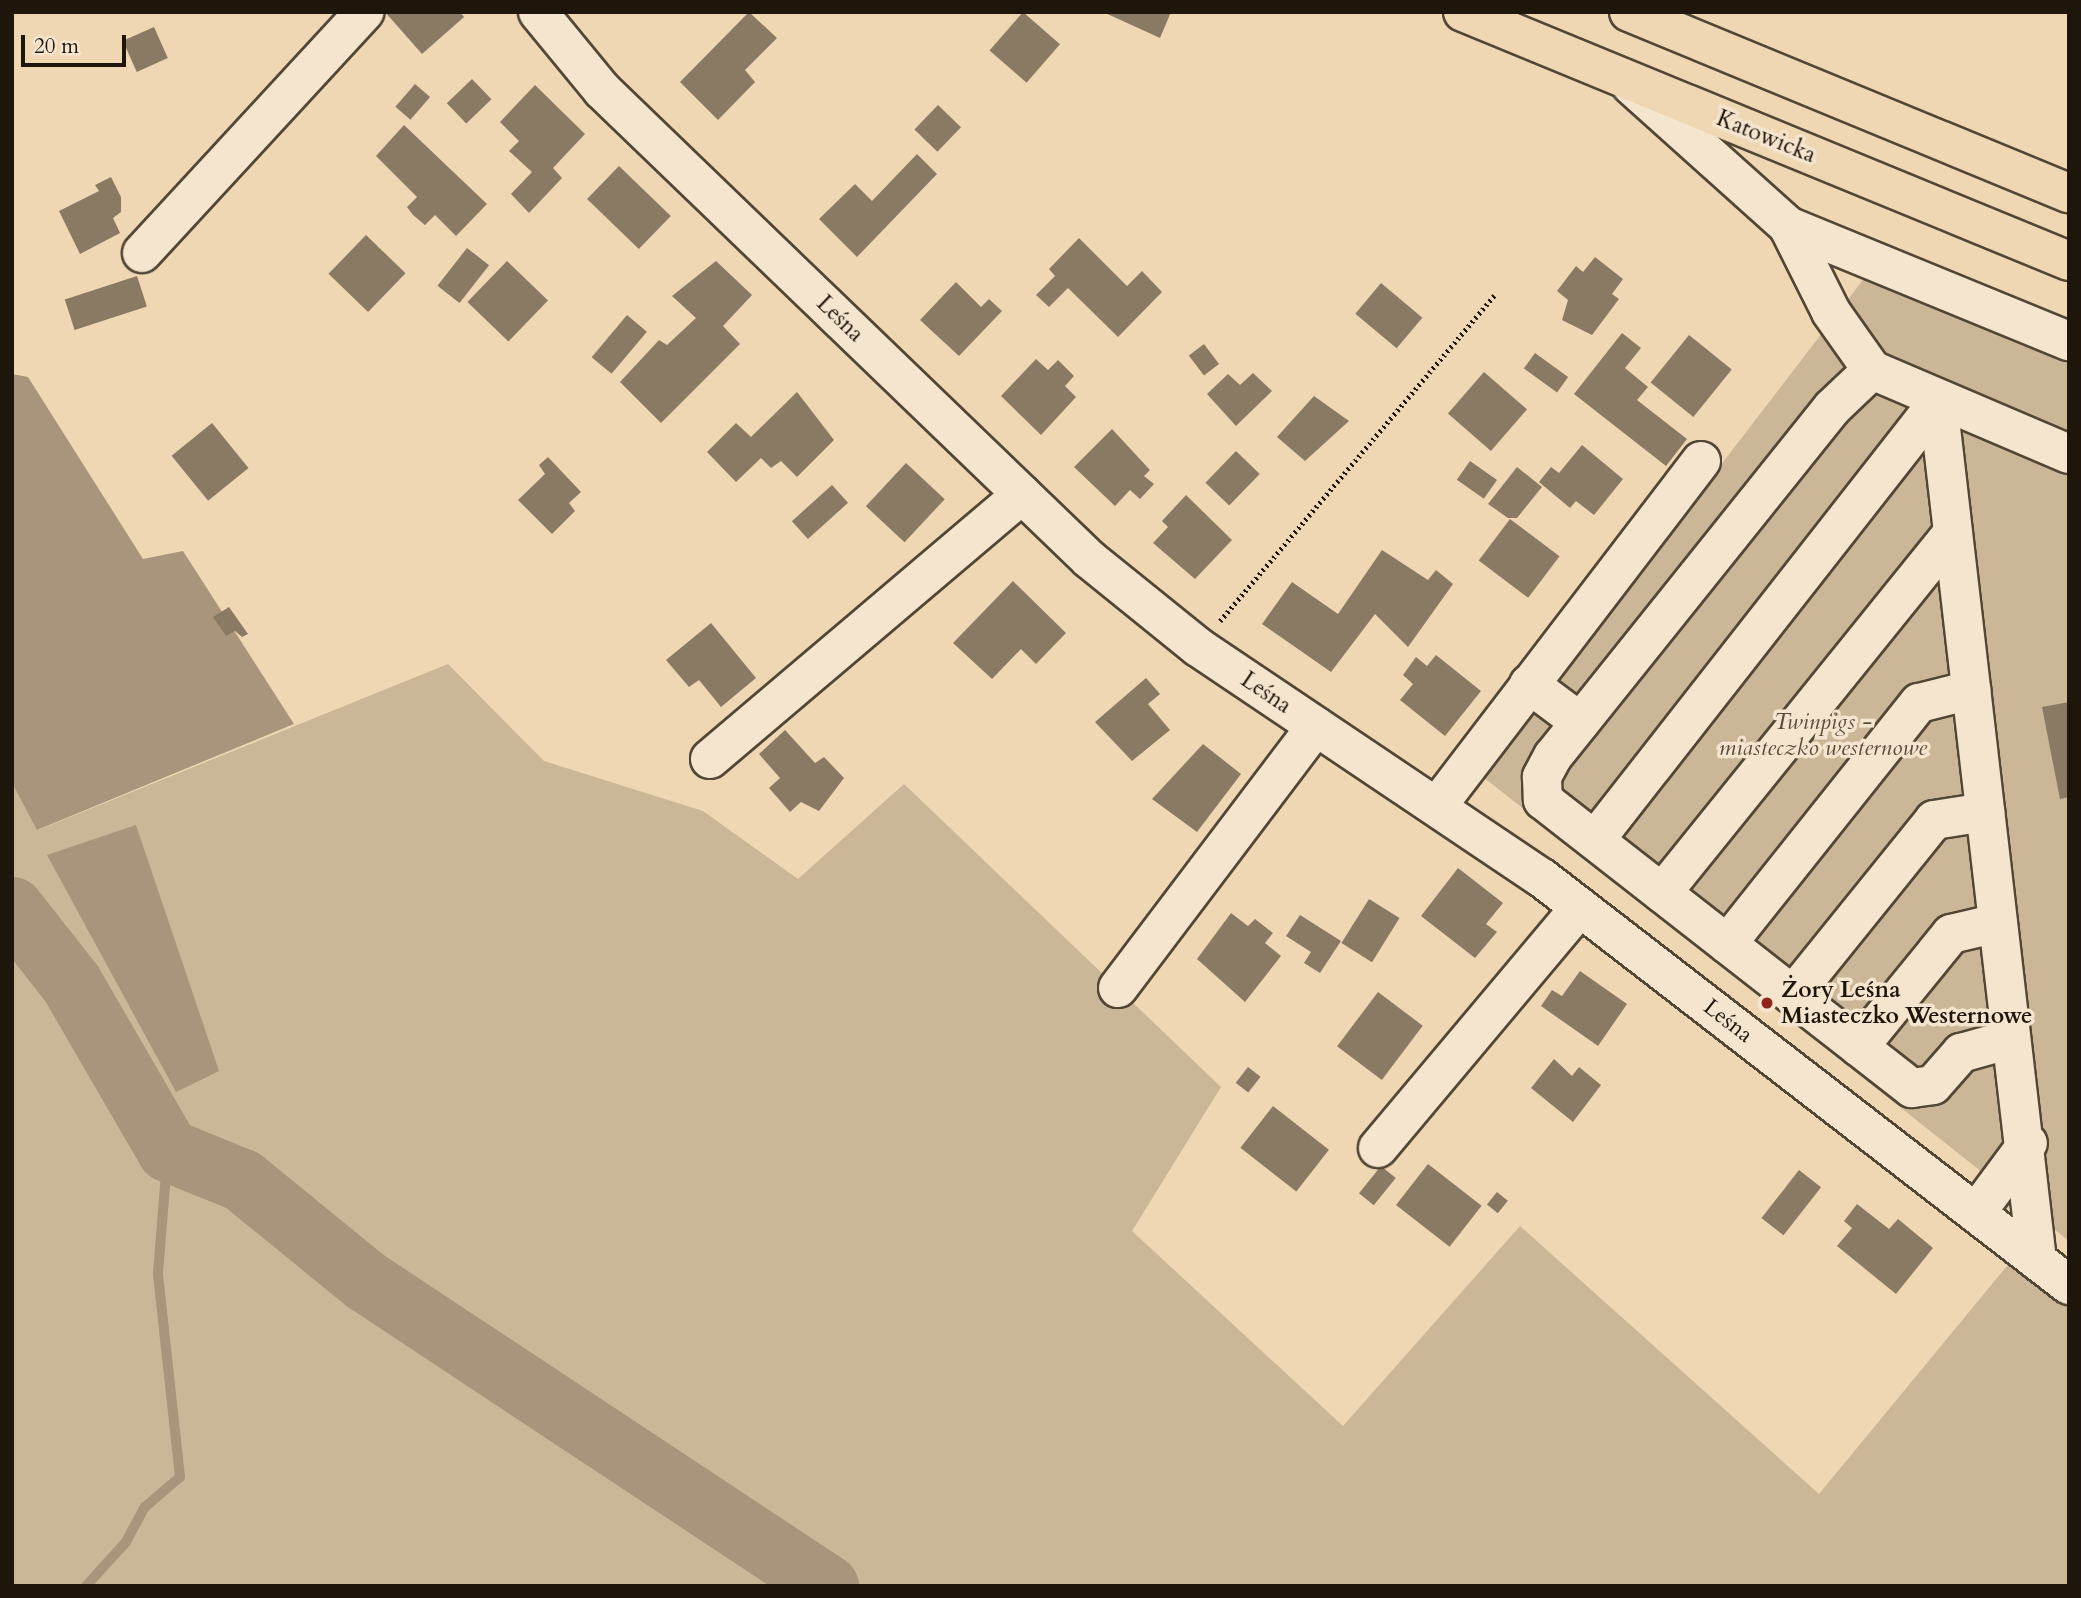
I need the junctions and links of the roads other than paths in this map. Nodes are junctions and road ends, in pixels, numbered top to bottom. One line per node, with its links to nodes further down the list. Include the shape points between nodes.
1 (364, 12): 8 (street)
2 (538, 12): 15 (street, Leśna, via 602,90)
3 (1463, 12): 5 (main road, Katowicka)
4 (1629, 12): 6 (main road)
5 (1624, 79): 7 (street); 9 (main road, Katowicka)
6 (2069, 193)
7 (1788, 226): 10 (street); 11 (street, via 1831,312)
8 (142, 253)
9 (2069, 261)
10 (2069, 341)
11 (1872, 370): 12 (street); 19 (street, via 1832,408)
12 (1938, 402): 13 (street); 16 (street); 24 (street)
13 (2069, 454)
14 (1701, 461): 17 (street)
15 (1022, 494): 20 (street, Leśna, via 1198,648); 21 (street)
16 (1953, 533): 18 (street); 25 (street)
17 (1528, 684): 19 (street); 22 (street)
18 (1971, 690): 23 (street); 28 (street, via 1919,703)
19 (1580, 722): 24 (street, via 1542,777 1543,800)
20 (1316, 726): 22 (street, Leśna); 29 (street)
21 (710, 760)
22 (1438, 805): 26 (street, Leśna)
23 (1985, 812): 27 (street); 30 (street, via 1934,820)
24 (1595, 840): 25 (street)
25 (1662, 893): 28 (street)
26 (1580, 907): 34 (street); 35 (street, Leśna)
27 (1998, 923): 31 (street); 32 (street, via 1951,934)
28 (1727, 944): 30 (street)
29 (1118, 988)
30 (1793, 995): 32 (street)
31 (2011, 1039): 32 (street, via 1961,1053 1933,1085 1912,1088); 33 (street)
32 (1859, 1047)
33 (2028, 1143): 35 (street); 36 (street)
34 (1378, 1148)
35 (1976, 1213): 36 (street, Leśna)
36 (2037, 1259): 37 (street, Leśna)
37 (2069, 1285)

